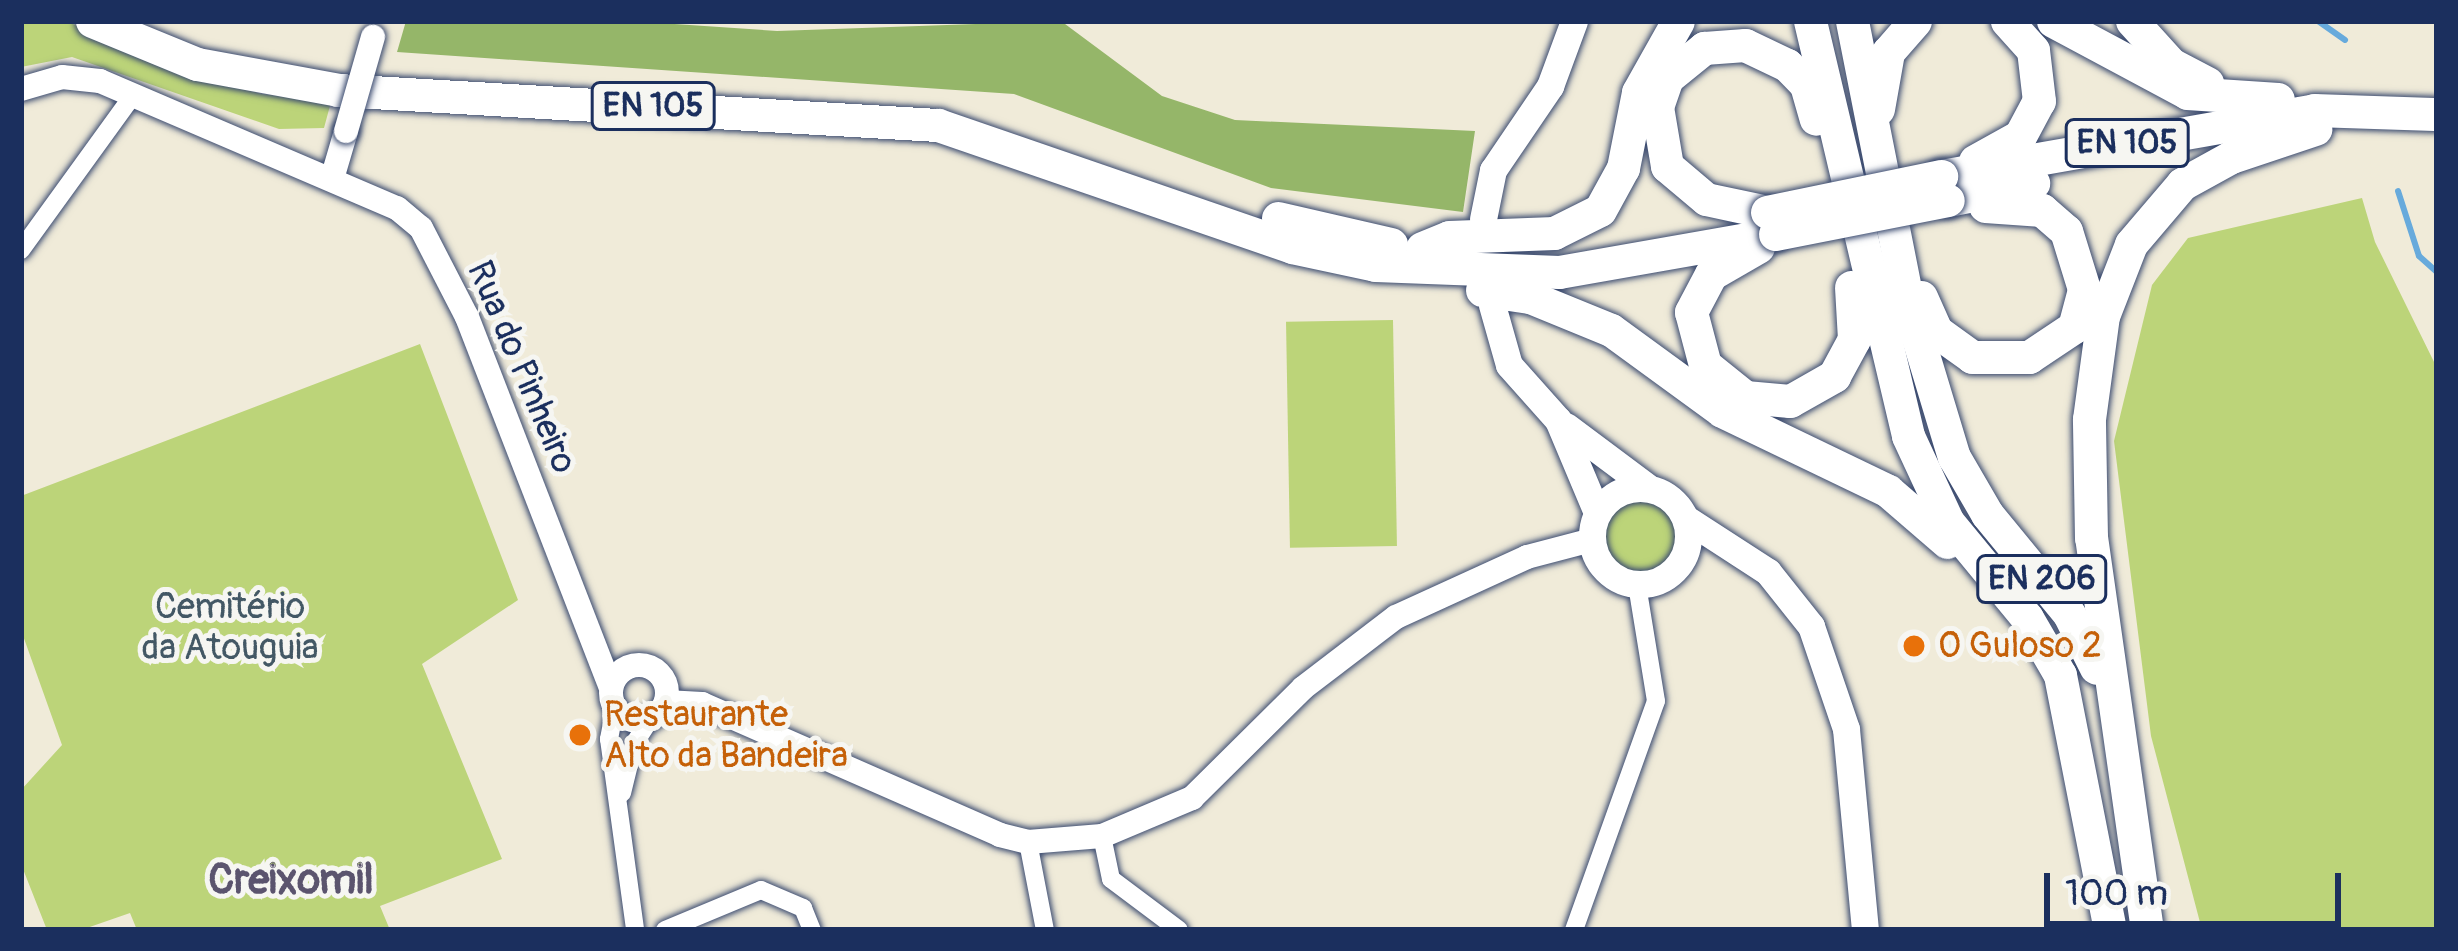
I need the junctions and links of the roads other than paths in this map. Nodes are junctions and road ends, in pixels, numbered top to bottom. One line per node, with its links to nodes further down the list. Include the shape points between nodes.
1 (92, 21): 29 (highway, EN 105, via 197,64 338,91 938,125 1292,247)
2 (140, 21): 29 (highway, EN 105, via 208,46 319,67 866,94 945,105)
3 (1574, 21): 24 (main road, via 1550,86 1493,170)
4 (1678, 21): 29 (highway, via 1637,92 1623,168 1600,210 1554,233 1449,237)
5 (1810, 21): 21 (highway, EN 206)
6 (1852, 21): 19 (highway, EN 206)
7 (1877, 21): 13 (highway, via 1871,46)
8 (1915, 21): 13 (highway, via 1898,35)
9 (2007, 21): 23 (highway, via 2038,62 2035,113 2007,146)
10 (2053, 21): 16 (highway, via 2187,93)
11 (2132, 21): 16 (highway, via 2188,74)
12 (375, 29): 22 (street, bridge)
13 (1879, 76): 19 (highway)
14 (21, 89): 15 (street, Rua do Pinheiro, via 62,77)
15 (133, 95): 22 (street, Rua do Pinheiro); 28 (street)
16 (2278, 99): 18 (highway)
17 (2437, 113): 18 (highway, EN 105)
18 (2314, 119): 20 (highway, EN 105); 23 (highway, EN 105); 43 (highway, via 2182,184 2131,244 2103,316 2088,494)
19 (1875, 123): 26 (highway, EN 206)
20 (2437, 134)
21 (1838, 151): 25 (highway, via 1821,135 1806,86 1768,52 1726,44 1685,59 1657,107 1667,166 1706,199); 27 (highway, EN 206)
22 (332, 179): 39 (street, Rua do Pinheiro, via 421,228 467,317)
23 (1944, 188): 25 (highway, EN 105, bridge); 26 (highway, via 2042,210 2066,231 2084,289 2062,341 2012,361 1958,351 1936,331 1912,261)
24 (1483, 219)
25 (1771, 223): 27 (highway, via 1711,274 1691,313 1696,347 1715,379 1762,401 1804,396 1844,364 1854,322 1846,266); 29 (highway, EN 105)
26 (1896, 243): 43 (highway, EN 206, via 1954,457 2083,640)
27 (1858, 248): 37 (highway, EN 206, via 1908,436 1948,522)
28 (21, 250)
29 (1422, 258): 37 (highway, via 1444,284 1530,297 1611,330 1722,412 1888,491)
30 (1492, 305): 31 (main road, via 1509,364)
31 (1558, 419): 32 (main road); 34 (main road)
32 (1649, 488): 33 (main road); 34 (main road, via 1616,493)
33 (1685, 518): 35 (main road); 36 (main road)
34 (1595, 527): 38 (main road, via 1610,574); 45 (street, via 1396,617 1303,688 1192,798)
35 (1681, 562): 36 (main road); 38 (main road)
36 (1748, 563): 53 (main road, via 1768,572 1811,626 1846,729)
37 (1987, 571): 54 (highway, EN 206, via 2045,646 2068,698)
38 (1637, 585): 52 (street, via 1657,701)
39 (590, 631): 40 (street); 41 (street, Rua do Pinheiro)
40 (643, 665): 41 (street, via 621,670); 42 (street, via 663,678)
41 (613, 698): 42 (street, via 630,720); 44 (street, via 609,739)
42 (658, 710): 44 (street, via 634,744); 46 (street, via 702,704)
43 (2120, 769): 55 (highway, EN 206)
44 (621, 798): 47 (street)
45 (1102, 836): 46 (street); 51 (street, via 1111,879)
46 (1028, 842): 50 (street)
47 (635, 930)
48 (665, 930): 49 (street, via 761,890 803,908)
49 (812, 930)
50 (1045, 930)
51 (1179, 930)
52 (1574, 930)
53 (1864, 930)
54 (2110, 930)
55 (2147, 930)

